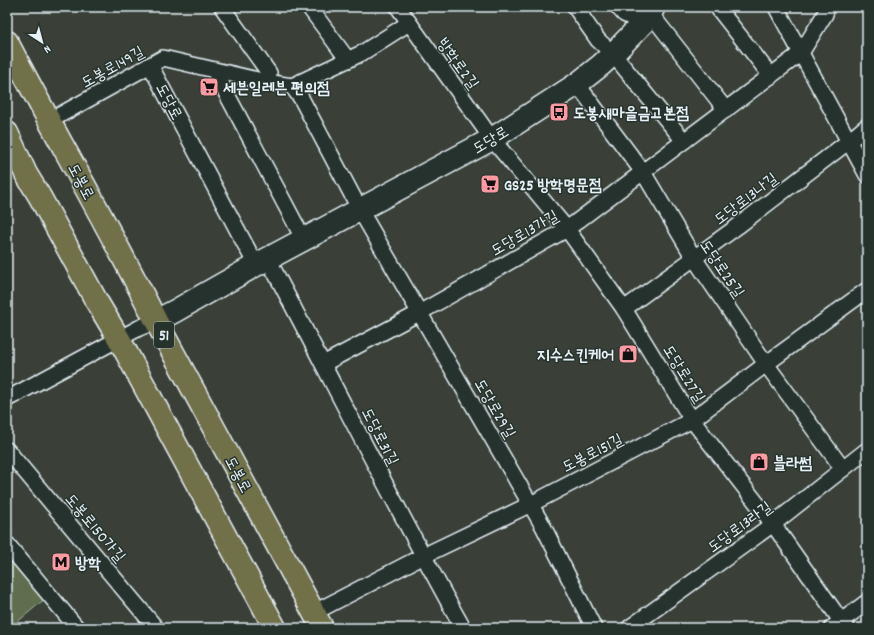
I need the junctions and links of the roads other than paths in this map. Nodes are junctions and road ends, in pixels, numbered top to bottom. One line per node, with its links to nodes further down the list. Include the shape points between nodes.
1 (222, 7): 18 (street, via 268,73)
2 (309, 7): 14 (street)
3 (398, 7): 10 (street, 방학로2길)
4 (575, 7): 13 (street, via 598,40)
5 (618, 7): 9 (street, via 624,14)
6 (717, 7): 17 (street)
7 (776, 7): 12 (street)
8 (827, 7): 12 (street, 도당로13가길)
9 (649, 14): 13 (main road, 도당로); 21 (street)
10 (409, 23): 14 (street); 24 (street, 방학로2길)
11 (7, 42): 22 (main road, 도봉로 / 51)
12 (801, 53): 17 (street, 도당로13가길); 25 (street)
13 (613, 54): 19 (main road, 도당로); 26 (street)
14 (348, 60): 20 (street)
15 (150, 65): 16 (street, 도봉로149길, via 162,58); 22 (street, 도봉로149길); 34 (street, 도당로)
16 (214, 70): 18 (street, 도봉로149길); 32 (street)
17 (771, 76): 21 (street, 도당로13가길)
18 (266, 82): 20 (street, 도봉로149길)
19 (577, 84): 24 (main road, 도당로); 28 (street, 도당로25길)
20 (292, 86): 30 (street, via 301,98)
21 (726, 110): 26 (street, 도당로13가길)
22 (49, 121): 38 (main road, 도봉로 / 51)
23 (867, 126): 25 (street, 도당로13나길)
24 (492, 139): 30 (main road, 도당로); 31 (street, 도당로27길)
25 (849, 141): 29 (street); 33 (street, 도당로13나길)
26 (684, 142): 28 (street, 도당로13가길)
27 (9, 145): 39 (main road)
28 (643, 172): 31 (street, 도당로13가길); 33 (street, 도당로25길)
29 (867, 175)
30 (360, 210): 32 (main road, 도당로); 37 (street, 도당로29길)
31 (567, 229): 36 (street, 도당로27길); 37 (street, 도당로13가길)
32 (304, 240): 34 (main road, 도당로)
33 (694, 258): 36 (street, 도당로13나길); 41 (street, 도당로25길)
34 (262, 262): 38 (main road, 도당로); 40 (street, 도당로31길)
35 (867, 290): 41 (street, 도봉로151길)
36 (624, 309): 43 (street, 도당로27길)
37 (419, 313): 40 (street, 도당로13가길); 47 (street, 도당로29길)
38 (156, 321): 39 (street); 52 (main road, 도봉로 / 51)
39 (120, 339): 42 (street); 56 (main road)
40 (323, 364): 50 (street, 도당로31길)
41 (766, 364): 43 (street, 도봉로151길); 46 (street, 도당로25길)
42 (7, 399)
43 (692, 420): 47 (street, 도봉로151길); 48 (street, 도당로27길)
44 (7, 450): 55 (street, 도봉로150가길)
45 (867, 450): 46 (street, 도당로13라길)
46 (843, 469): 48 (street, 도당로13라길)
47 (531, 504): 50 (street, 도봉로151길); 58 (street, 도당로29길)
48 (773, 524): 53 (street, 도당로27길); 59 (street, 도당로13라길)
49 (7, 544): 54 (street)
50 (423, 556): 52 (street, 도봉로151길); 57 (street, 도당로31길)
51 (867, 602): 53 (street)
52 (318, 620)
53 (839, 626)
54 (78, 628)
55 (156, 628)
56 (275, 628)
57 (463, 628)
58 (594, 628)
59 (629, 628)

